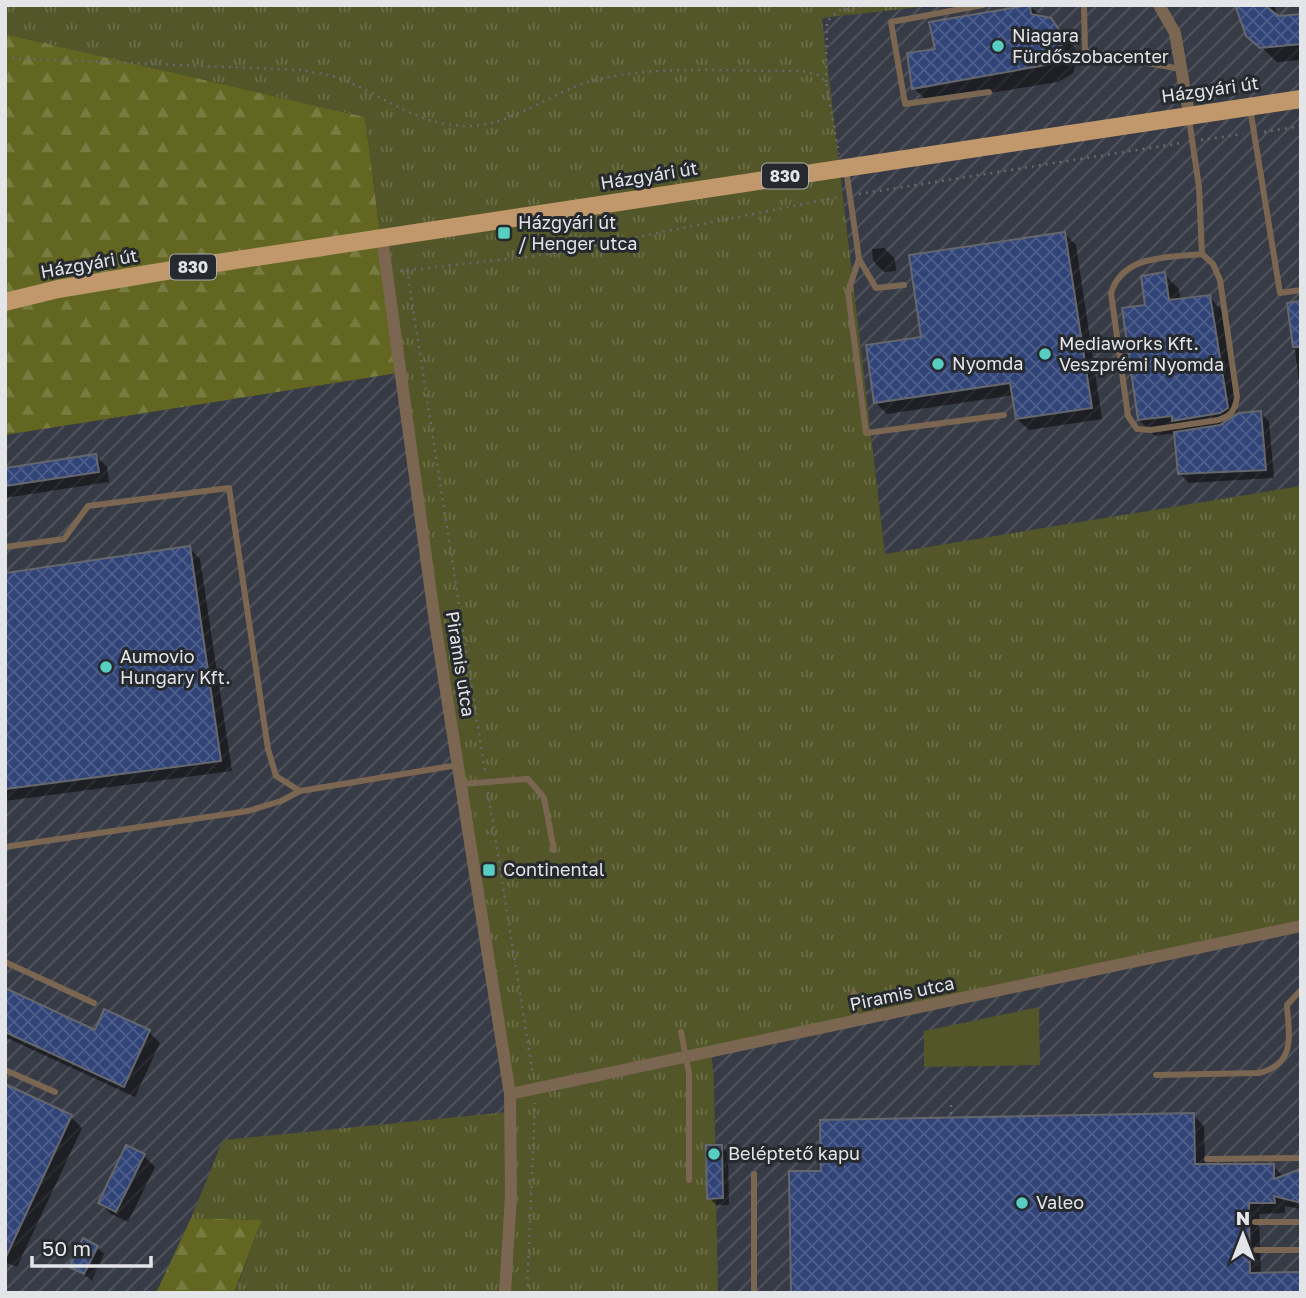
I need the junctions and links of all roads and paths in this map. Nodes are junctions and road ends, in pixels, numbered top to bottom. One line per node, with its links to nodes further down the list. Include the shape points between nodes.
1 (875, 5): 5 (path)
2 (983, 5): 9 (lane, via 891,22 905,104)
3 (1084, 5): 7 (lane, via 1085,52)
4 (1159, 5): 7 (street, via 1175,33)
5 (841, 7): 8 (path, via 827,21)
6 (5, 58): 8 (path, via 302,71 337,77 407,114 468,126 493,122 597,79 802,71)
7 (1183, 69): 12 (street)
8 (826, 82): 13 (path)
9 (989, 92)
10 (1301, 99): 11 (main road, Házgyári út / 830)
11 (1249, 106): 12 (main road, Házgyári út / 830); 18 (lane, via 1280,293)
12 (1189, 114): 13 (main road, Házgyári út / 830); 15 (lane)
13 (844, 167): 14 (main road, Házgyári út / 830); 16 (lane)
14 (382, 238): 19 (main road, Házgyári út / 830, via 84,285); 22 (street, Piramis utca)
15 (1202, 254): 15 (lane, via 1136,263 1114,284 1111,293 1128,416 1137,429 1218,420 1236,410 1220,280)
16 (859, 259): 17 (lane, via 876,288); 20 (lane, via 848,292 866,433)
17 (904, 285)
18 (1301, 290)
19 (5, 302)
20 (1004, 415)
21 (5, 547): 24 (lane, via 64,539 88,506 229,488 268,749 276,776)
22 (458, 765): 23 (street, Piramis utca); 24 (lane)
23 (461, 784): 26 (lane, via 528,779 544,798); 38 (street, Piramis utca)
24 (300, 791): 25 (lane, via 248,811)
25 (5, 847)
26 (554, 850)
27 (1301, 926): 32 (street, Piramis utca)
28 (5, 962): 31 (lane)
29 (1301, 990): 36 (lane, via 1287,1005 1289,1048 1273,1070)
30 (854, 993): 32 (lane)
31 (94, 1003)
32 (856, 1022): 34 (street, Piramis utca)
33 (681, 1032): 34 (lane)
34 (688, 1058): 38 (street, Piramis utca); 44 (lane)
35 (5, 1069): 37 (lane)
36 (1156, 1075)
37 (55, 1092)
38 (510, 1094): 49 (street, Piramis utca, via 511,1196)
39 (951, 1105): 40 (path)
40 (951, 1116)
41 (1301, 1158): 42 (lane)
42 (1207, 1159)
43 (754, 1174): 50 (lane)
44 (689, 1180)
45 (1255, 1222): 46 (lane)
46 (1301, 1222)
47 (1256, 1250): 48 (lane)
48 (1301, 1250)
49 (505, 1293)
50 (754, 1293)

